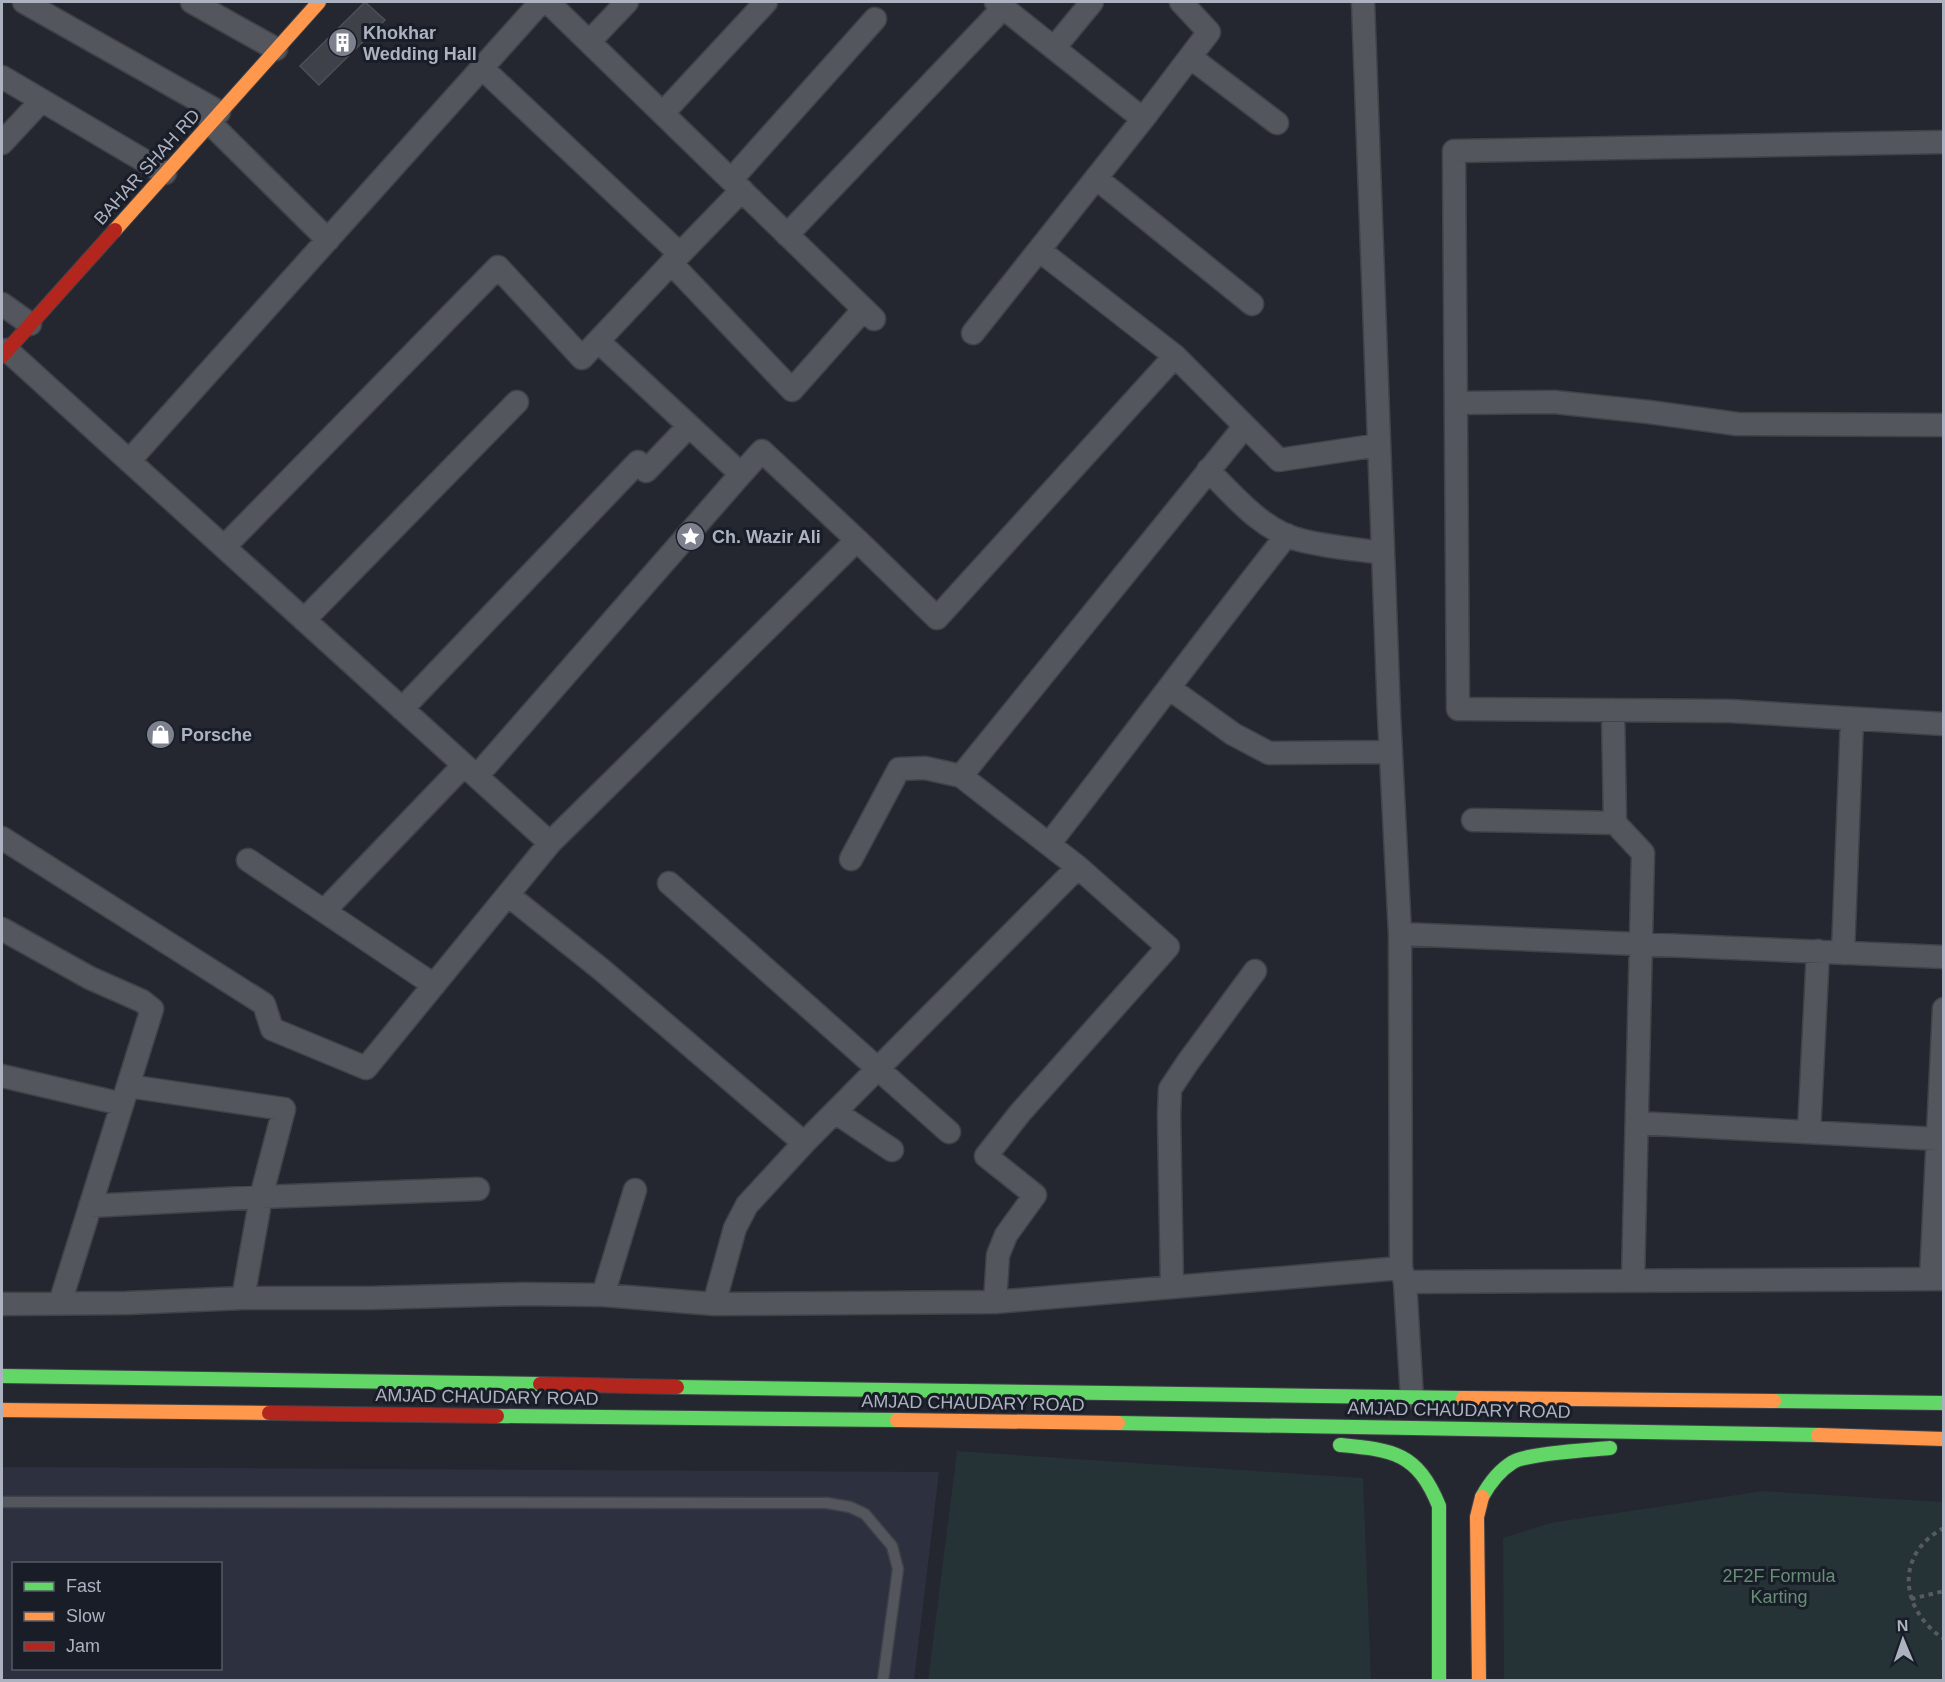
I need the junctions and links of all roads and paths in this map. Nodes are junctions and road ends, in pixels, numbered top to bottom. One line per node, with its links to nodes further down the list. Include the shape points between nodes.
1 (24, 2): 21 (street)
2 (192, 2): 15 (street)
3 (319, 2): 15 (main road, BAHAR SHAH RD)
4 (541, 2): 17 (street)
5 (548, 2): 13 (street)
6 (627, 2): 13 (street)
7 (766, 2): 20 (street)
8 (1092, 2): 14 (street)
9 (1180, 2): 16 (street, via 1209,32)
10 (1363, 2): 45 (street)
11 (1000, 4): 14 (street); 29 (street)
12 (875, 19): 28 (street)
13 (589, 42): 20 (street)
14 (1054, 48): 22 (street)
15 (276, 49): 21 (main road, BAHAR SHAH RD)
16 (1190, 57): 22 (street); 23 (street)
17 (482, 68): 30 (street); 32 (street)
18 (2, 77): 19 (street)
19 (41, 100): 25 (street); 26 (street)
20 (663, 113): 28 (street)
21 (215, 118): 26 (main road, BAHAR SHAH RD); 30 (street)
22 (1143, 119): 27 (street)
23 (1277, 123)
24 (1944, 142): 41 (street, via 1455,151)
25 (2, 143)
26 (165, 173): 35 (main road, BAHAR SHAH RD)
27 (1096, 178): 31 (street); 34 (street)
28 (736, 185): 29 (street); 32 (street)
29 (788, 235): 32 (street, via 869,314 792,390)
30 (328, 240): 46 (street)
31 (1039, 250): 36 (street); 39 (street)
32 (676, 258): 37 (street)
33 (2, 304): 35 (street)
34 (1252, 304)
35 (30, 324): 38 (main road, BAHAR SHAH RD)
36 (973, 333)
37 (598, 341): 43 (street); 51 (street, via 582,358 498,267)
38 (4, 353): 46 (street)
39 (1174, 356): 44 (street); 50 (street, via 937,618)
40 (517, 402): 53 (street)
41 (1456, 403): 42 (street, via 1554,402 1737,424); 56 (street, via 1458,709)
42 (1944, 425)
43 (689, 426): 48 (street); 55 (street, via 646,471 638,462)
44 (1245, 426): 45 (street, via 1279,460); 47 (street)
45 (1379, 445): 52 (street)
46 (129, 462): 51 (street)
47 (1208, 471): 49 (street, via 1245,507); 61 (street)
48 (741, 474): 50 (street, via 762,451); 60 (street)
49 (1287, 535): 52 (street); 54 (street)
50 (857, 540): 65 (street)
51 (224, 548): 53 (street)
52 (1383, 553): 59 (street)
53 (304, 620): 55 (street)
54 (1169, 688): 59 (street, via 1233,734 1269,753); 66 (street)
55 (402, 709): 60 (street)
56 (1613, 710): 57 (street, via 1730,711); 63 (street)
57 (1852, 719): 58 (street); 77 (street)
58 (1944, 724)
59 (1391, 752): 74 (street)
60 (470, 771): 65 (street); 72 (street)
61 (961, 776): 66 (street); 67 (street, via 925,768 899,769)
62 (1473, 820): 63 (street)
63 (1615, 823): 75 (street, via 1644,854)
64 (2, 838): 80 (street, via 264,1004 272,1029 366,1068)
65 (550, 843): 71 (street)
66 (1049, 844): 69 (street)
67 (850, 859)
68 (248, 860): 72 (street)
69 (1078, 867): 82 (street); 102 (street, via 1168,946 986,1156 1035,1195 1006,1235 998,1255)
70 (669, 883): 82 (street)
71 (508, 895): 80 (street); 90 (street)
72 (324, 911): 80 (street)
73 (2, 929): 84 (street, via 152,1009)
74 (1400, 934): 75 (street); 96 (street)
75 (1642, 944): 76 (street); 86 (street)
76 (1818, 951): 77 (street); 88 (street)
77 (1843, 953): 78 (street)
78 (1944, 957)
79 (1255, 971): 99 (street, via 1170,1089)
80 (434, 985)
81 (1944, 1009): 89 (street)
82 (877, 1070): 85 (street); 87 (street)
83 (2, 1076): 84 (street)
84 (125, 1095): 94 (street, via 284,1109); 95 (street)
85 (835, 1112): 90 (street); 91 (street)
86 (1637, 1123): 88 (street); 98 (street)
87 (949, 1132)
88 (1809, 1132): 89 (street)
89 (1937, 1139): 97 (street)
90 (804, 1143): 105 (street, via 747,1205 735,1228)
91 (892, 1150)
92 (478, 1189): 94 (street)
93 (635, 1190): 100 (street)
94 (261, 1197): 95 (street); 101 (street)
95 (90, 1206): 103 (street)
96 (1403, 1275): 98 (street); 99 (street); 107 (street)
97 (1937, 1279): 98 (street)
98 (1633, 1280)
99 (1172, 1287): 102 (street)
100 (603, 1294): 101 (street); 105 (street)
101 (243, 1298): 103 (street)
102 (995, 1302): 105 (street)
103 (60, 1303): 104 (street)
104 (2, 1304)
105 (714, 1304)
106 (2, 1376): 107 (main road, AMJAD CHAUDARY ROAD)
107 (1412, 1398): 108 (main road, AMJAD CHAUDARY ROAD)
108 (1944, 1402)
109 (2, 1410): 110 (main road, AMJAD CHAUDARY ROAD)
110 (1124, 1423): 111 (main road, AMJAD CHAUDARY ROAD); 113 (main road)
111 (1775, 1433): 112 (main road, AMJAD CHAUDARY ROAD); 122 (main road, via 1549,1454 1514,1461 1498,1474 1483,1495 1477,1518)
112 (1944, 1439)
113 (1289, 1440)
114 (1325, 1443): 121 (main road, via 1384,1449 1407,1458 1434,1490 1439,1506)
115 (2, 1502): 120 (lane, via 850,1506 865,1514 880,1530 892,1546 898,1569)
116 (1944, 1528): 118 (path, via 1930,1536 1915,1554 1908,1578)
117 (1944, 1591): 118 (path)
118 (1911, 1599): 119 (path, via 1924,1622)
119 (1944, 1639)
120 (883, 1680)
121 (1439, 1680)
122 (1479, 1680)

